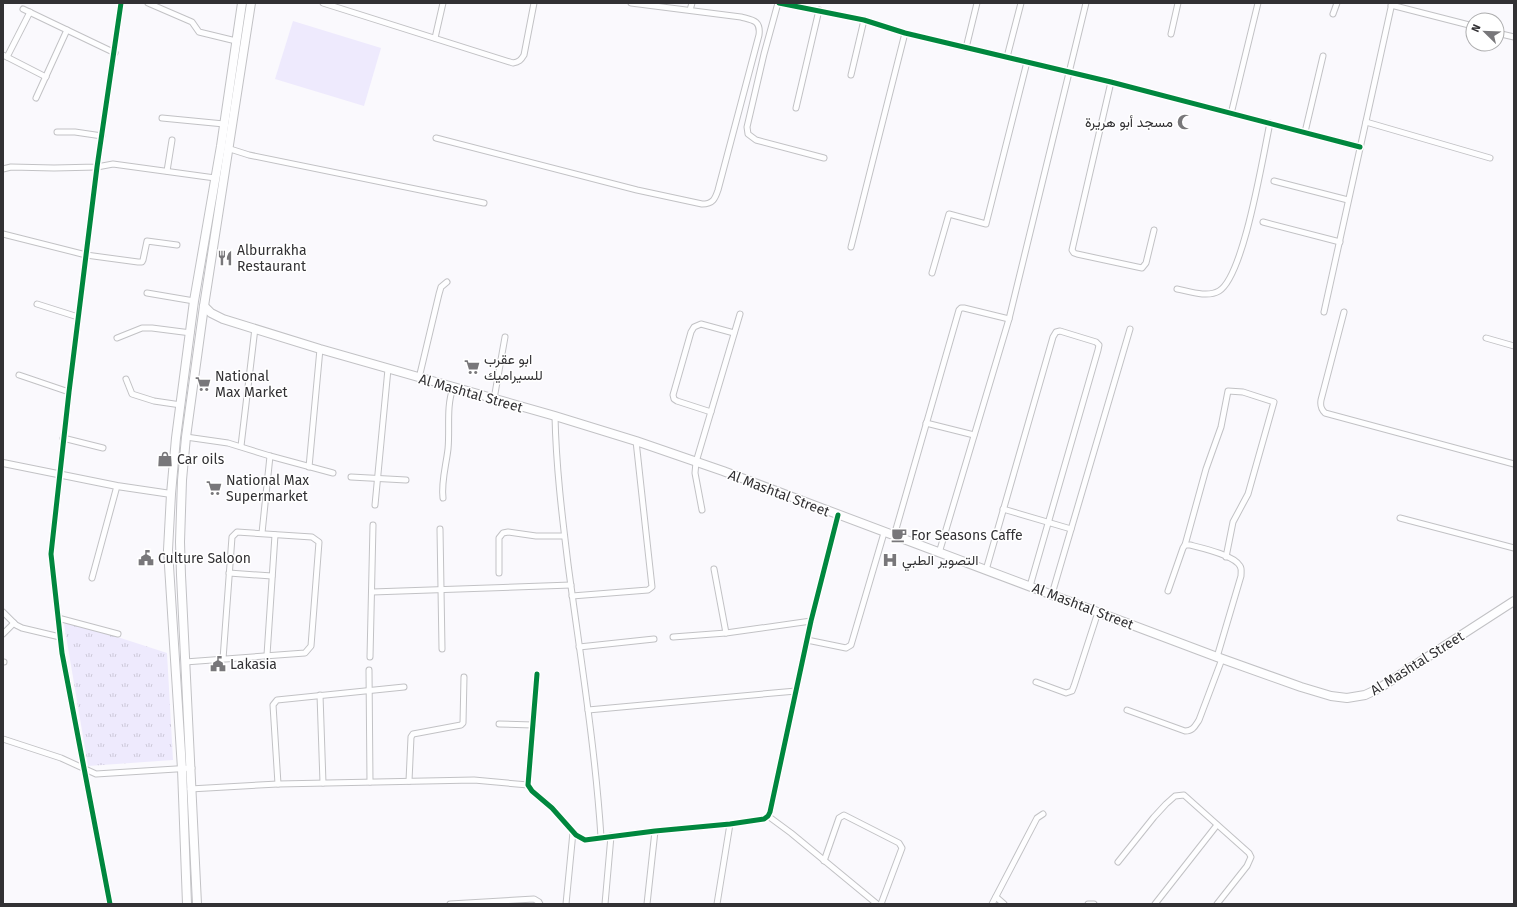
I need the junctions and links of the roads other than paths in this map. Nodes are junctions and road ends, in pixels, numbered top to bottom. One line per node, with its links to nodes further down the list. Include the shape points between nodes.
1 (121, 3): 31 (street)
2 (148, 3): 29 (street, via 192,22 199,32)
3 (242, 3): 29 (main road)
4 (251, 3): 54 (main road)
5 (323, 3): 28 (street)
6 (443, 3): 28 (street)
7 (534, 3): 28 (street, via 524,55 517,62 513,63)
8 (632, 3): 19 (street)
9 (692, 3): 19 (street)
10 (779, 3): 20 (street); 55 (street, via 764,54 747,127 748,134 756,140)
11 (977, 3): 30 (street)
12 (1021, 3): 34 (street)
13 (1086, 3): 36 (street)
14 (1178, 3): 27 (street)
15 (1258, 3): 42 (street)
16 (1337, 3): 22 (street)
17 (1392, 4): 24 (street); 44 (street)
18 (22, 9): 21 (street)
19 (690, 10): 50 (street, via 752,20 760,28 716,198 712,202 702,204 637,190)
20 (819, 10): 23 (street); 41 (street)
21 (30, 12): 25 (street); 32 (street)
22 (1333, 14)
23 (864, 20): 26 (street); 37 (street)
24 (1465, 24)
25 (67, 30): 31 (street); 38 (street)
26 (905, 33): 30 (street); 69 (street)
27 (1171, 34)
28 (435, 38)
29 (236, 41): 46 (main road)
30 (966, 48): 34 (street)
31 (114, 53): 49 (street)
32 (5, 56): 38 (street)
33 (1322, 56): 48 (street)
34 (1007, 57): 35 (street)
35 (1027, 62): 36 (street); 71 (street, via 986,224 949,214)
36 (1068, 73): 39 (street); 83 (street)
37 (851, 75)
38 (46, 77): 40 (street)
39 (1111, 82): 42 (street); 65 (street, via 1072,250 1077,254 1142,268 1146,263)
40 (36, 98)
41 (796, 108)
42 (1231, 114): 45 (street)
43 (162, 118): 46 (street)
44 (1366, 122): 53 (street); 56 (street)
45 (1270, 123): 48 (street); 73 (street, via 1241,252 1229,281 1218,292 1210,294)
46 (224, 124): 52 (main road)
47 (57, 132): 49 (street, via 80,132)
48 (1305, 132): 53 (street)
49 (102, 136): 57 (street)
50 (436, 138)
51 (172, 140): 59 (street)
52 (221, 146): 54 (street); 60 (main road)
53 (1360, 147): 62 (street)
54 (229, 149): 63 (street); 77 (main road)
55 (824, 158)
56 (1490, 158)
57 (97, 168): 58 (street); 59 (street, via 113,164); 70 (street)
58 (3, 169)
59 (168, 171): 60 (street)
60 (215, 178): 75 (main road)
61 (1274, 181): 62 (street)
62 (1348, 200): 67 (street)
63 (484, 203)
64 (1263, 222): 67 (street)
65 (1154, 230)
66 (3, 234): 70 (street)
67 (1340, 242): 78 (street)
68 (177, 245): 70 (street, via 147,242 143,260 140,262)
69 (851, 247)
70 (86, 255): 81 (street)
71 (932, 273)
72 (447, 282): 96 (street, via 439,294)
73 (1176, 289)
74 (147, 293): 75 (street)
75 (194, 301): 87 (main road)
76 (37, 304): 81 (street)
77 (204, 306): 82 (main road, Al Mashtal Street); 84 (main road)
78 (1324, 312)
79 (1344, 312): 114 (street, via 1321,400 1322,410)
80 (740, 314): 88 (street)
81 (78, 317): 99 (street)
82 (223, 319): 84 (main road, Al Mashtal Street, via 212,318); 85 (main road, Al Mashtal Street)
83 (1009, 319): 104 (street, via 964,308 959,310); 105 (street)
84 (202, 322): 106 (main road)
85 (255, 328): 93 (main road, Al Mashtal Street); 109 (street)
86 (1130, 330): 132 (street)
87 (191, 333): 90 (street, via 142,328); 101 (main road)
88 (734, 333): 102 (street); 102 (street, via 701,324 694,327 691,332 673,395 677,401)
89 (506, 337): 100 (street)
90 (117, 338)
91 (1486, 338): 92 (street)
92 (1514, 346)
93 (320, 349): 94 (main road, Al Mashtal Street); 115 (street)
94 (388, 369): 96 (main road, Al Mashtal Street); 119 (street)
95 (19, 375): 99 (street)
96 (419, 378): 98 (main road, Al Mashtal Street)
97 (126, 379): 101 (street, via 132,394 154,401)
98 (453, 388): 100 (main road, Al Mashtal Street); 123 (street, via 449,398 448,449 442,488)
99 (69, 392): 107 (street)
100 (494, 399): 103 (main road, Al Mashtal Street)
101 (181, 405): 122 (main road)
102 (711, 412): 112 (street)
103 (555, 416): 108 (main road, Al Mashtal Street); 136 (street)
104 (926, 423): 105 (street); 137 (street)
105 (974, 435): 140 (street)
106 (186, 437): 109 (street); 155 (main road, via 180,542)
107 (63, 438): 110 (street); 117 (street)
108 (636, 441): 112 (main road, Al Mashtal Street); 154 (street, via 652,587 648,590)
109 (240, 446): 111 (street)
110 (103, 448)
111 (270, 456): 115 (street); 133 (street)
112 (696, 462): 126 (street, via 695,473); 127 (main road, Al Mashtal Street)
113 (3, 463): 117 (street)
114 (1514, 464)
115 (310, 467): 116 (street)
116 (333, 473)
117 (59, 474): 121 (street); 160 (street, via 51,554)
118 (351, 477): 119 (street)
119 (377, 479): 120 (street); 124 (street)
120 (406, 480)
121 (116, 486): 122 (street); 147 (street)
122 (171, 494): 157 (main road, via 168,550)
123 (443, 498)
124 (375, 505)
125 (1003, 509): 129 (street); 129 (street, via 1053,337 1060,331 1099,345); 143 (street)
126 (702, 510)
127 (838, 515): 134 (main road, Al Mashtal Street); 161 (street)
128 (1400, 518): 139 (street)
129 (1047, 522): 132 (street); 149 (street)
130 (373, 525): 152 (street)
131 (440, 529): 150 (street)
132 (1071, 529): 153 (street)
133 (262, 533): 135 (street); 144 (street, via 234,534)
134 (884, 533): 137 (main road, Al Mashtal Street); 169 (street, via 851,645 846,648)
135 (275, 535): 146 (street); 172 (street, via 312,537 319,542 310,648 305,652)
136 (564, 536): 145 (street, via 503,533 499,538); 148 (street)
137 (894, 536): 140 (main road, Al Mashtal Street)
138 (1185, 545): 141 (street, via 1190,544); 141 (street, via 1206,469 1221,427 1228,391 1243,392 1274,402 1248,494 1233,522); 151 (street)
139 (1514, 548)
140 (939, 553): 143 (main road, Al Mashtal Street)
141 (1226, 557): 174 (street, via 1240,566 1241,576)
142 (714, 569): 163 (street)
143 (986, 570): 149 (main road, Al Mashtal Street)
144 (229, 573): 146 (street); 175 (street)
145 (499, 573)
146 (272, 576): 172 (street)
147 (92, 578)
148 (571, 585): 150 (street); 154 (street)
149 (1030, 586): 153 (main road, Al Mashtal Street)
150 (440, 590): 152 (street); 171 (street)
151 (1168, 591)
152 (372, 592): 173 (street)
153 (1052, 594): 159 (main road, Al Mashtal Street)
154 (572, 596): 170 (street)
155 (182, 601): 157 (main road); 176 (main road)
156 (1514, 601): 174 (main road, Al Mashtal Street, via 1365,695 1347,698 1331,696)
157 (171, 602): 192 (main road)
158 (3, 612): 162 (street)
159 (1098, 612): 174 (main road, Al Mashtal Street); 180 (street, via 1072,691 1066,693)
160 (58, 618): 165 (street); 166 (street)
161 (811, 620): 163 (street); 169 (street)
162 (14, 623): 164 (street); 166 (street, via 22,628)
163 (726, 633): 167 (street)
164 (3, 634)
165 (118, 634)
166 (60, 637): 191 (street)
167 (673, 637)
168 (654, 639): 170 (street)
169 (807, 640): 183 (street)
170 (579, 647): 185 (street)
171 (442, 649)
172 (267, 655): 175 (street)
173 (370, 657)
174 (1219, 658): 186 (street, via 1194,729 1185,731)
175 (223, 659): 176 (street)
176 (185, 662): 190 (main road)
177 (369, 670): 182 (street)
178 (537, 674): 188 (street)
179 (464, 677): 193 (street, via 463,722 461,725 413,734)
180 (1036, 682)
181 (404, 687): 182 (street)
182 (369, 689): 184 (street); 194 (street)
183 (796, 691): 185 (street); 201 (street)
184 (320, 695): 195 (street); 196 (street, via 278,700 273,705)
185 (588, 710): 207 (street)
186 (1126, 710)
187 (499, 724): 188 (street)
188 (534, 725): 197 (street)
189 (3, 739): 191 (street, via 44,752)
190 (192, 768): 192 (street); 199 (main road)
191 (83, 769): 192 (street, via 96,774); 213 (street)
192 (182, 769): 198 (main road)
193 (408, 781): 194 (street); 197 (street, via 474,780)
194 (370, 782): 195 (street)
195 (323, 783): 196 (street)
196 (278, 784): 199 (street)
197 (528, 785): 205 (street)
198 (182, 789): 199 (street); 214 (main road)
199 (192, 789): 215 (main road)
200 (1043, 814): 210 (street, via 1037,818)
201 (768, 816): 202 (street, via 759,820); 208 (street)
202 (730, 824): 204 (street); 221 (street)
203 (1217, 825): 209 (street, via 1184,795 1175,796 1154,817); 227 (street); 228 (street, via 1251,857 1247,866)
204 (654, 831): 206 (street); 220 (street)
205 (573, 832): 207 (street, via 585,840); 218 (street)
206 (611, 836): 207 (street); 219 (street)
207 (601, 837)
208 (824, 861): 212 (street); 222 (street, via 839,818 844,815 899,843 902,848)
209 (1118, 862)
210 (996, 897): 223 (street); 224 (street)
211 (493, 902): 216 (street); 217 (street, via 534,899)
212 (873, 903)
213 (110, 904)
214 (187, 904)
215 (198, 904)
216 (450, 904)
217 (540, 904)
218 (566, 904)
219 (605, 904)
220 (647, 904)
221 (717, 904)
222 (881, 904)
223 (992, 904)
224 (1004, 904)
225 (1088, 904): 226 (street)
226 (1094, 904)
227 (1155, 904)
228 (1217, 904)

